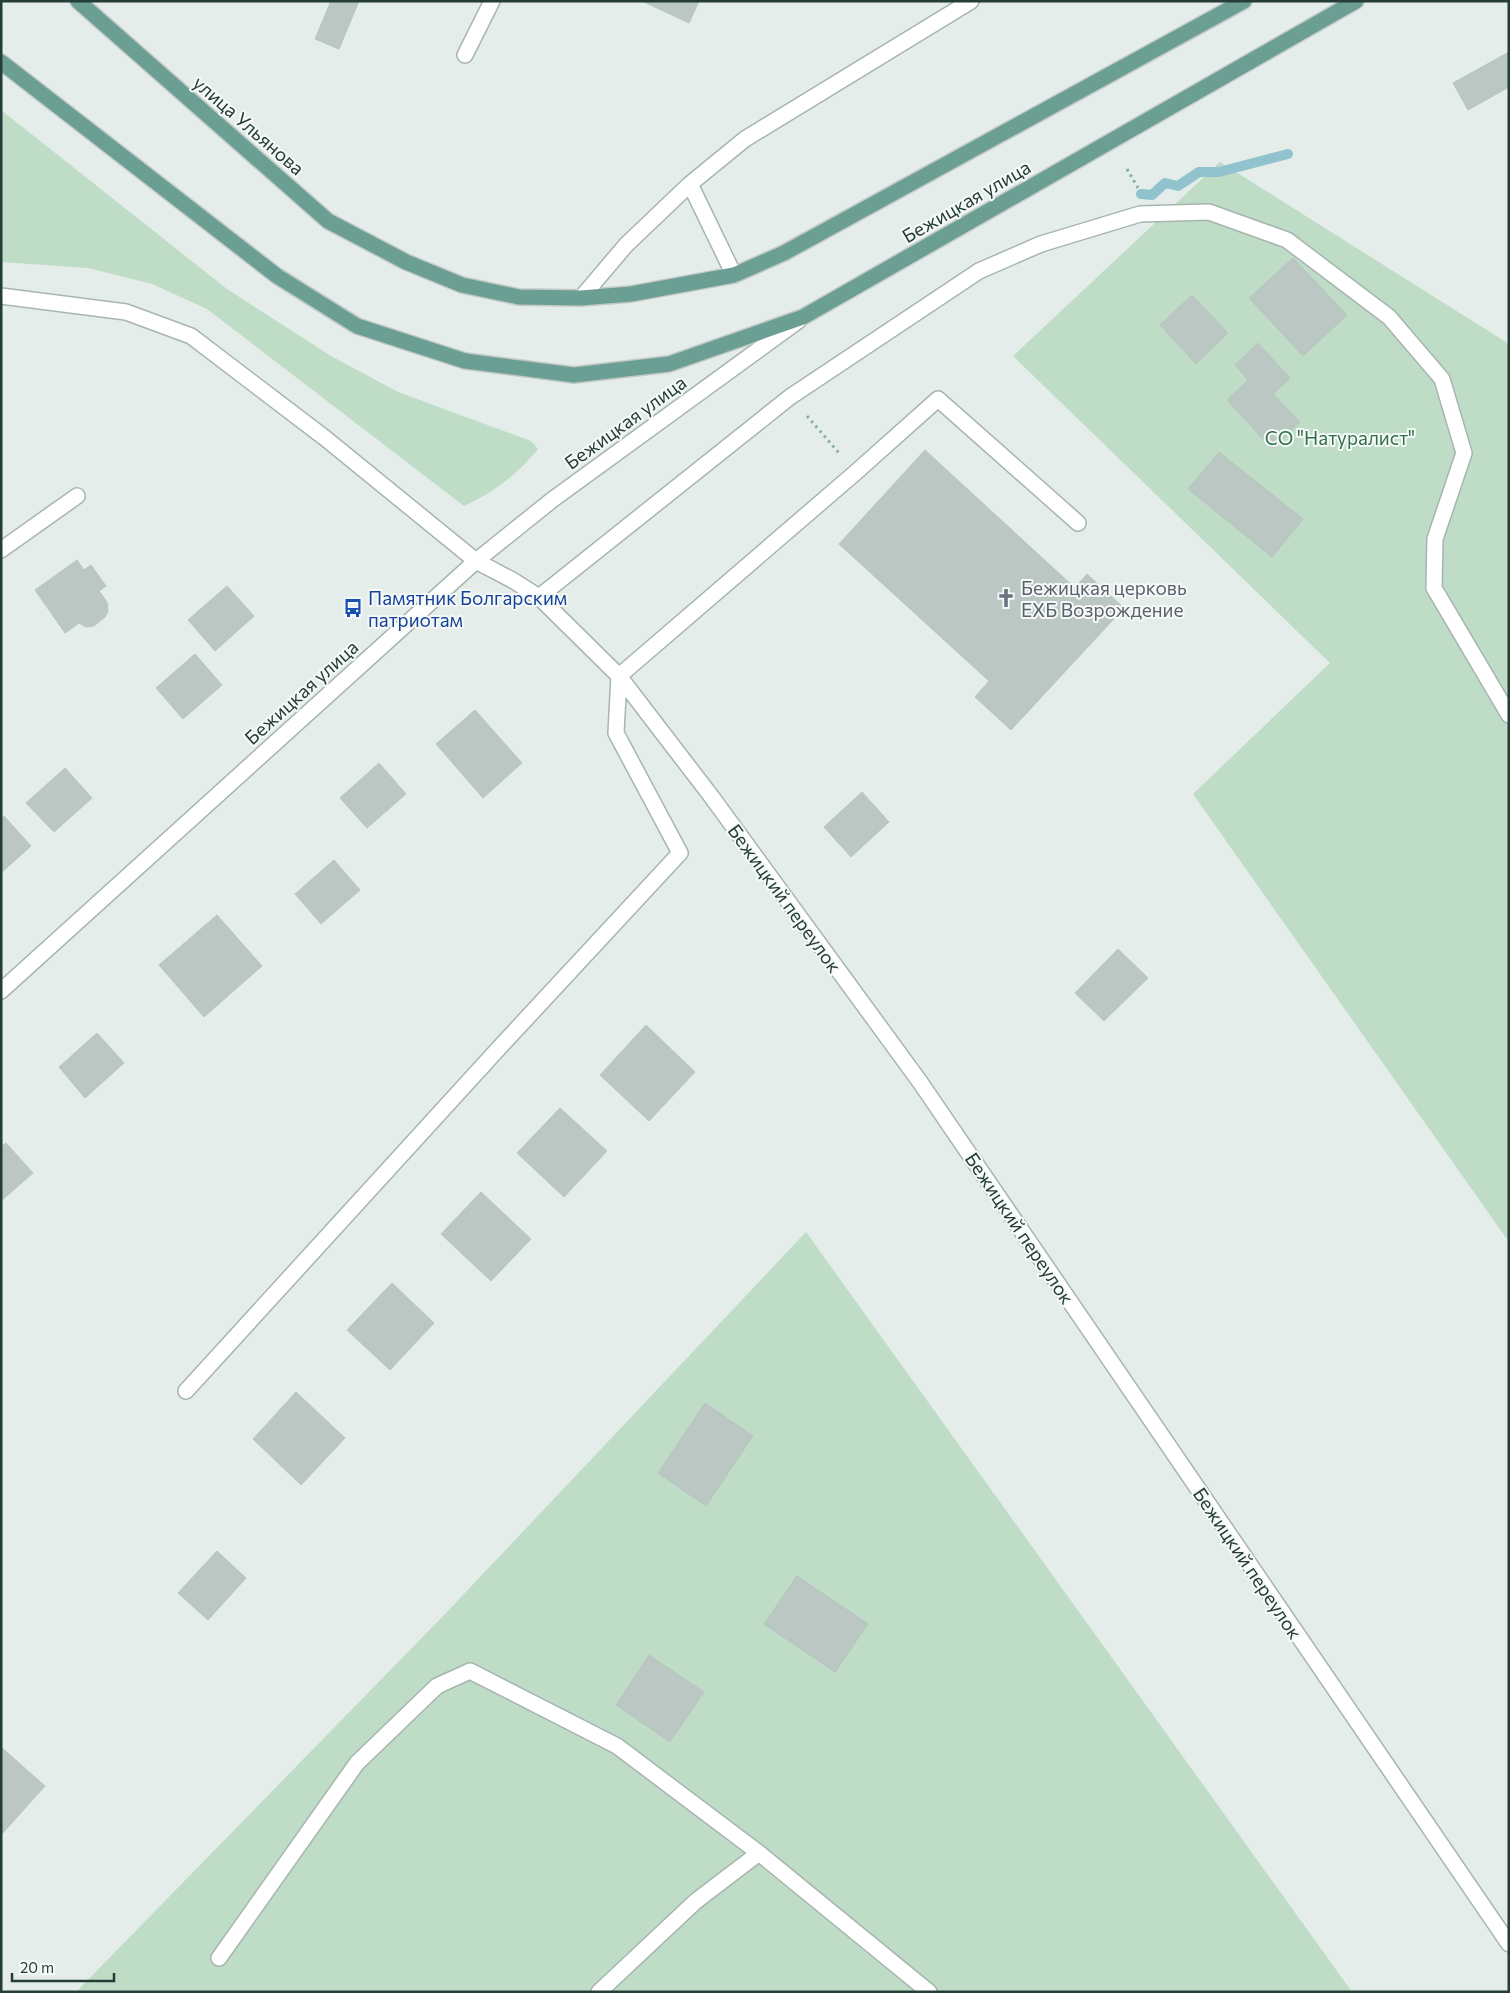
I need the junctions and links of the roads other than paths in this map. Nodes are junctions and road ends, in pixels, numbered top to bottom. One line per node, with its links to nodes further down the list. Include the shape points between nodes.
1 (78, 1): 11 (main road, улица Ульянова, via 328,221 406,262 462,285 519,297)
2 (492, 1): 6 (street)
3 (971, 1): 8 (street, via 745,139)
4 (1244, 1): 9 (main road, via 784,254)
5 (1356, 1): 12 (main road, Бежицкая улица)
6 (465, 55)
7 (1, 62): 12 (main road, via 277,276 357,326 464,361 574,375 669,364)
8 (690, 184): 9 (street); 11 (street, via 626,245)
9 (734, 274): 11 (main road, via 631,294)
10 (1, 296): 16 (street, Бежицкий переулок, via 126,312 191,336 325,438)
11 (581, 298)
12 (803, 317): 16 (street, Бежицкая улица, via 552,500)
13 (77, 496): 15 (street)
14 (1078, 523): 18 (street, via 938,399)
15 (1, 550)
16 (476, 561): 17 (street, Бежицкий переулок); 20 (street, Бежицкая улица)
17 (539, 597): 18 (street, Бежицкий переулок); 19 (street, via 790,397 979,271 1041,244 1140,214 1209,212 1287,240 1389,317 1442,379 1464,453 1435,539 1434,588)
18 (620, 676): 21 (street, via 616,733 680,853); 23 (street, Бежицкий переулок, via 920,1082)
19 (1509, 715)
20 (1, 991)
21 (186, 1392)
22 (759, 1853): 24 (street, via 617,1746 470,1671 437,1686 357,1763); 25 (street, via 696,1901); 26 (street)
23 (1509, 1944)
24 (219, 1958)
25 (599, 1992)
26 (929, 1992)

